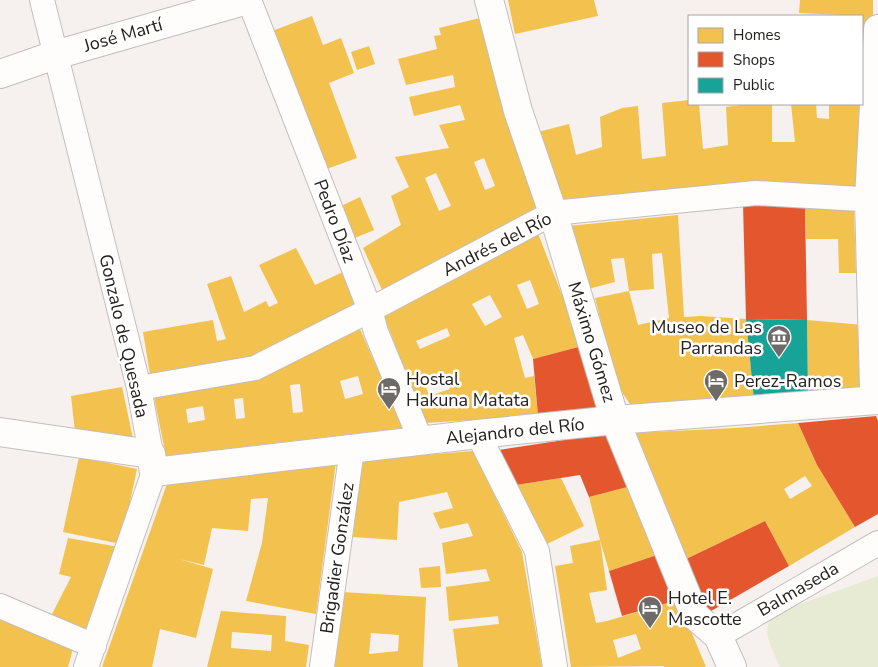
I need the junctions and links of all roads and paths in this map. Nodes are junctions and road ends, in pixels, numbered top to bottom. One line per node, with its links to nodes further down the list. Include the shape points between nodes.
1 (42, 0): 5 (street, Gonzalo de Quesada)
2 (248, 0): 5 (street, José Martí); 9 (street, Pedro Díaz)
3 (489, 0): 8 (street, Máximo Gómez, via 518,110)
4 (878, 46): 7 (street)
5 (55, 54): 6 (street, José Martí); 10 (street, Gonzalo de Quesada)
6 (0, 74)
7 (873, 200): 8 (street, Andrés del Río, via 756,193); 11 (street, via 874,387)
8 (553, 213): 9 (street, Andrés del Río); 13 (street, Máximo Gómez)
9 (370, 310): 10 (street, Andrés del Río, via 255,368); 16 (street, Pedro Díaz)
10 (139, 388): 18 (street, Gonzalo de Quesada)
11 (878, 396)
12 (878, 400): 13 (street, Alejandro del Río)
13 (615, 420): 15 (street, Alejandro del Río); 21 (street, Máximo Gómez, via 695,616)
14 (0, 432): 18 (street, Alejandro del Río)
15 (478, 434): 16 (street, Alejandro del Río); 24 (street, via 538,551)
16 (420, 441): 17 (street, Alejandro del Río)
17 (352, 449): 18 (street, Alejandro del Río); 23 (street, Brigadier González)
18 (152, 463): 22 (street, Gonzalo de Quesada)
19 (878, 543): 21 (street, Balmaseda)
20 (0, 606): 22 (street)
21 (718, 636): 25 (street, Máximo Gómez)
22 (90, 656)
23 (322, 667)
24 (555, 667)
25 (732, 667)

